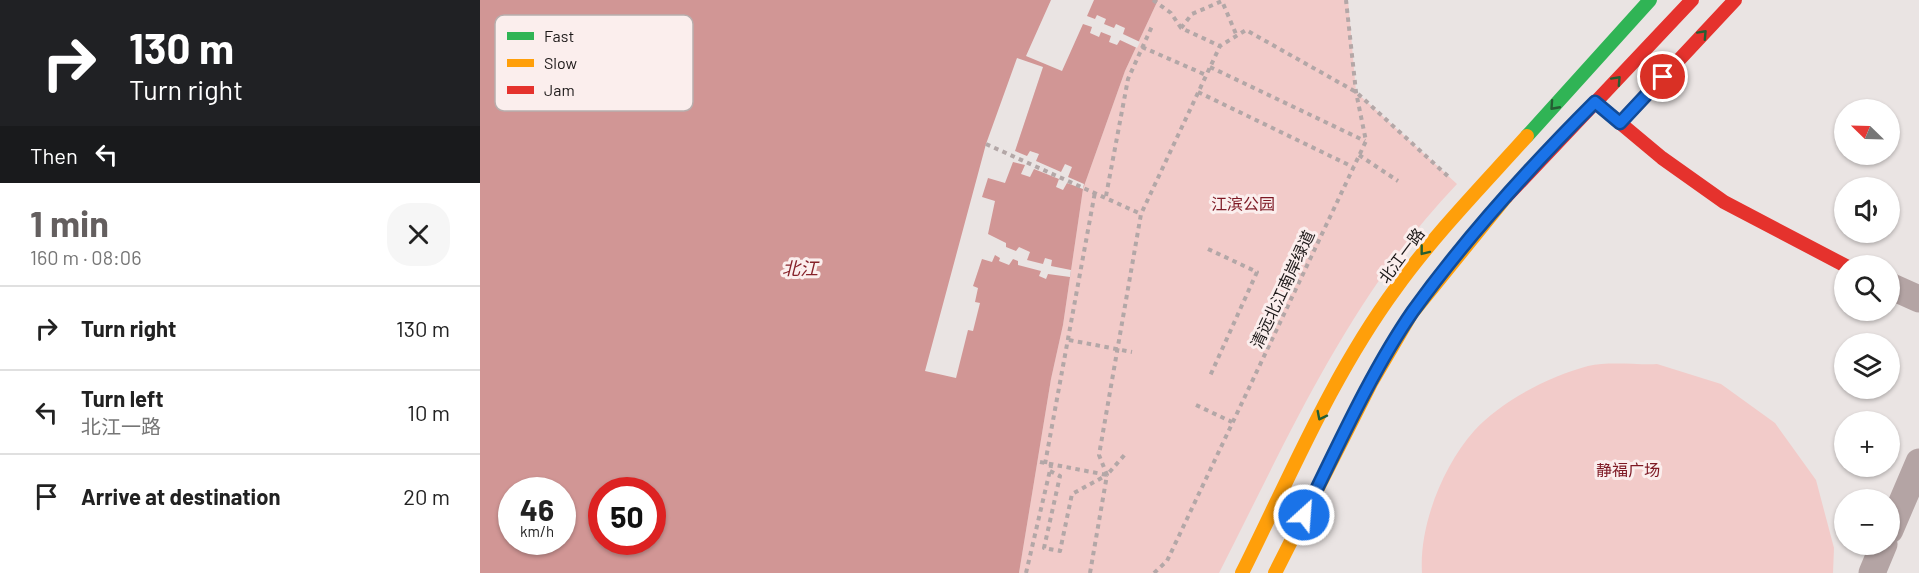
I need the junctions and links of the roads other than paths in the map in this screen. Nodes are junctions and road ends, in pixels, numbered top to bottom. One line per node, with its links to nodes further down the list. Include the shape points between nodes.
1 (1650, 0): 12 (main road, 北江一路, one-way to 12, via 1467,202 1395,289 1348,362)
2 (1692, 0): 4 (main road, one-way to 2)
3 (1735, 0): 5 (main road, one-way to 3)
4 (1595, 102): 5 (main road); 13 (main road, via 1511,191 1412,313 1371,383)
5 (1620, 123): 6 (main road, via 1724,202)
6 (1834, 260)
7 (1900, 290): 8 (street)
8 (1919, 299)
9 (1919, 462): 10 (street)
10 (1900, 507)
11 (1879, 555): 14 (street)
12 (1242, 573)
13 (1275, 573)
14 (1872, 573)

